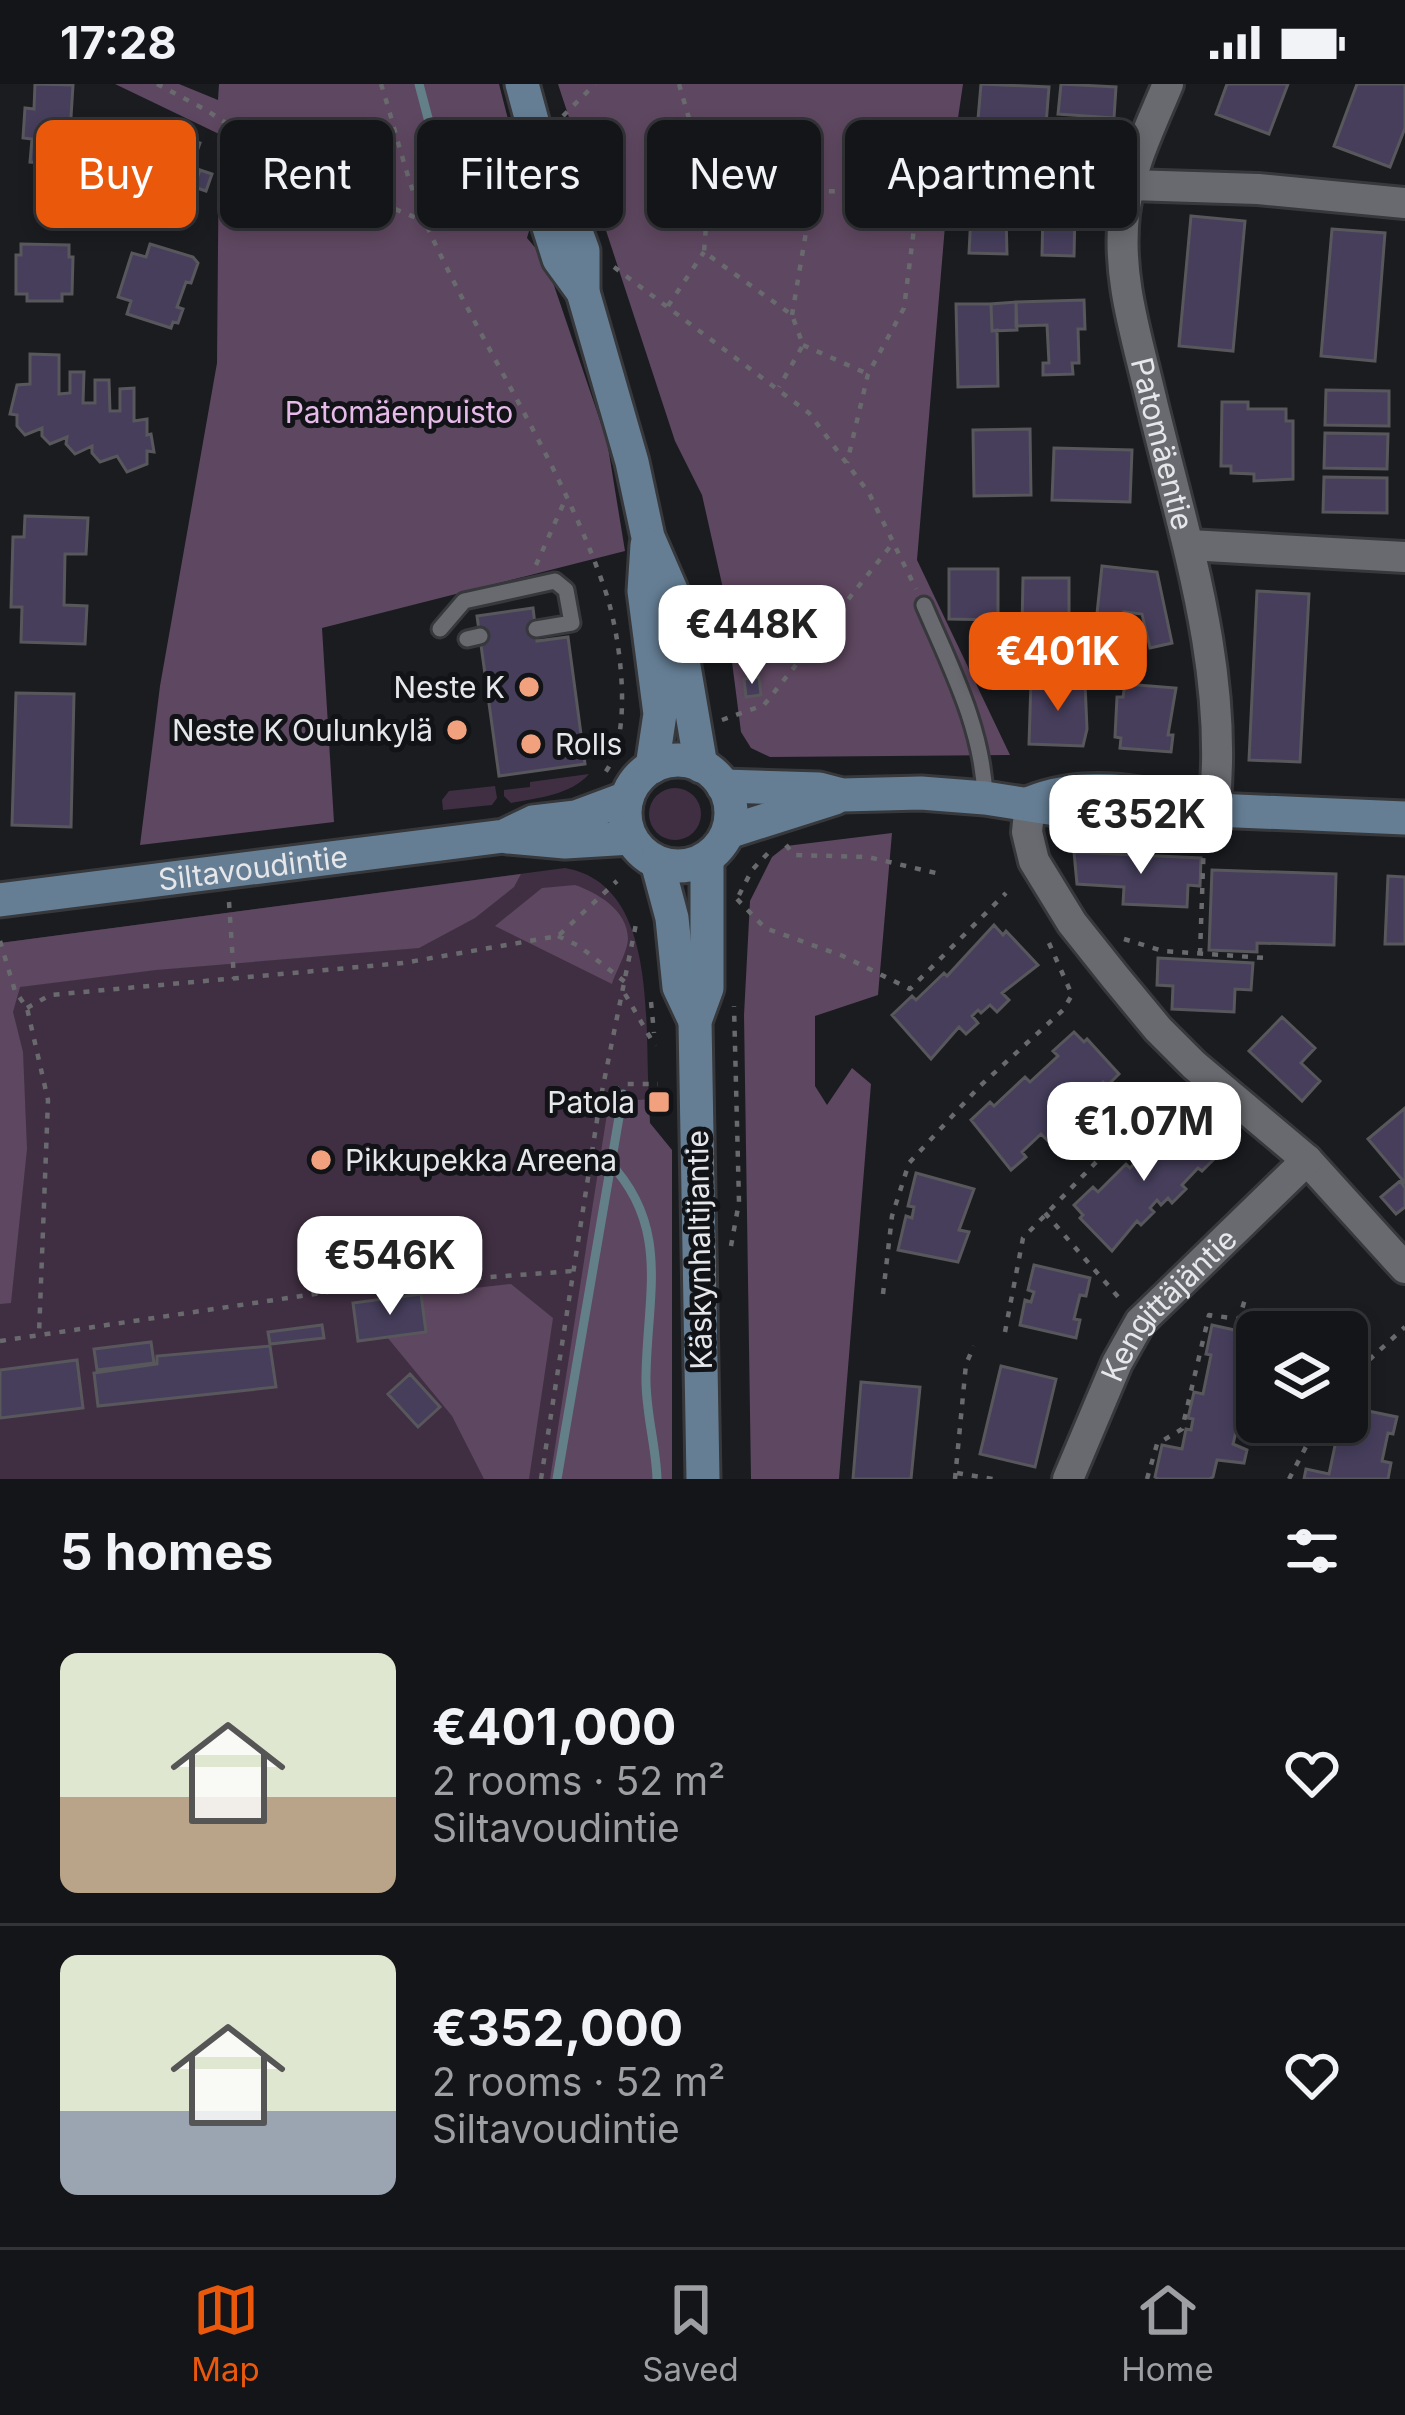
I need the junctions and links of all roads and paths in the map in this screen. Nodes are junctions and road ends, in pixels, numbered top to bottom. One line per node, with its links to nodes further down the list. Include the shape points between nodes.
1 (158, 84): 15 (path, via 295,168)
2 (381, 84): 13 (path)
3 (522, 84): 8 (main road)
4 (595, 84): 7 (path)
5 (680, 84): 9 (path)
6 (1168, 84): 10 (street, Patomäentie)
7 (559, 119)
8 (532, 120)
9 (690, 120)
10 (1137, 166)
11 (1137, 185): 14 (street)
12 (821, 191): 30 (path, via 919,189 904,308)
13 (417, 198)
14 (1405, 202)
15 (417, 217)
16 (428, 228): 33 (path)
17 (518, 228): 23 (path)
18 (549, 228): 23 (main road)
19 (575, 228): 26 (main road)
20 (706, 228): 24 (path)
21 (806, 228): 28 (path)
22 (1124, 228): 36 (street, Patomäentie, via 1123,282)
23 (551, 235): 26 (main road)
24 (704, 252): 27 (path); 28 (path)
25 (605, 261): 27 (path)
26 (583, 292): 34 (main road)
27 (668, 305): 31 (path)
28 (792, 315): 29 (path)
29 (802, 345): 30 (path); 31 (path)
30 (868, 374): 32 (path)
31 (778, 389): 32 (path, via 809,413)
32 (847, 464): 35 (path)
33 (566, 498): 38 (path); 45 (path, via 606,590 622,699 621,739)
34 (648, 537): 43 (main road, via 644,591 660,714); 44 (main road, via 671,590)
35 (893, 543): 39 (path); 42 (path, via 764,705)
36 (1189, 545): 37 (street); 51 (street, Patomäentie, via 1216,719)
37 (1405, 557)
38 (525, 587): 40 (lane, via 464,601); 41 (lane, via 555,581 566,590 572,623)
39 (924, 605): 48 (lane, via 971,717)
40 (440, 629)
41 (536, 629)
42 (722, 720)
43 (652, 767): 44 (main road, via 673,760); 47 (main road)
44 (712, 776): 46 (main road); 54 (main road, via 731,808)
45 (595, 784)
46 (842, 795): 48 (main road); 54 (main road)
47 (627, 798): 52 (main road, Siltavoudintie); 53 (main road)
48 (985, 798): 49 (main road)
49 (1030, 803): 51 (main road, via 1061,813); 80 (street, via 1029,848 1072,923 1158,1029)
50 (1405, 818): 51 (main road)
51 (1209, 824): 68 (path)
52 (504, 836): 53 (main road, Siltavoudintie); 60 (main road, Siltavoudintie)
53 (631, 838): 55 (main road)
54 (717, 845): 55 (main road, via 684,866); 75 (main road, Käskynhaltijantie, via 707,988)
55 (657, 862): 75 (main road, Käskynhaltijantie, via 679,987)
56 (940, 874): 59 (path, via 868,857 794,856 782,839)
57 (617, 880): 64 (path)
58 (1006, 893): 59 (path, via 910,988 765,928)
59 (736, 899): 62 (path)
60 (0, 900)
61 (229, 902): 70 (path)
62 (729, 917)
63 (638, 920): 71 (path)
64 (558, 936): 70 (path, via 403,963); 71 (path)
65 (1118, 937): 68 (path)
66 (1046, 938): 85 (path, via 1072,995 909,1163 892,1216)
67 (0, 940): 74 (path)
68 (1200, 953): 69 (path)
69 (1266, 958)
70 (234, 979): 74 (path, via 50,995)
71 (625, 982): 72 (path)
72 (623, 991): 76 (path); 78 (path)
73 (734, 994): 82 (path, via 739,1202)
74 (27, 1008): 90 (path, via 48,1100)
75 (695, 1021): 97 (main road, Käskynhaltijantie)
76 (655, 1046)
77 (658, 1084): 78 (path, via 626,1084)
78 (600, 1101): 84 (path)
79 (1129, 1128): 81 (path)
80 (1307, 1160): 83 (street); 87 (street, Kengittäjäntie)
81 (1045, 1213): 87 (path); 89 (path, via 1023,1238)
82 (731, 1246)
83 (1405, 1268)
84 (573, 1271): 90 (path, via 368,1286); 96 (path)
85 (883, 1294)
86 (1246, 1296): 100 (path, via 1239,1319 1209,1315 1182,1429 1157,1444)
87 (1140, 1322): 99 (street, Kengittäjäntie)
88 (1405, 1327): 93 (path)
89 (1005, 1332)
90 (39, 1334): 91 (path)
91 (0, 1341)
92 (974, 1346): 95 (path)
93 (1368, 1361)
94 (1308, 1443): 101 (path)
95 (955, 1476): 98 (path)
96 (542, 1479)
97 (703, 1479)
98 (993, 1479)
99 (1068, 1479)
100 (1147, 1479)
101 (1288, 1479)

